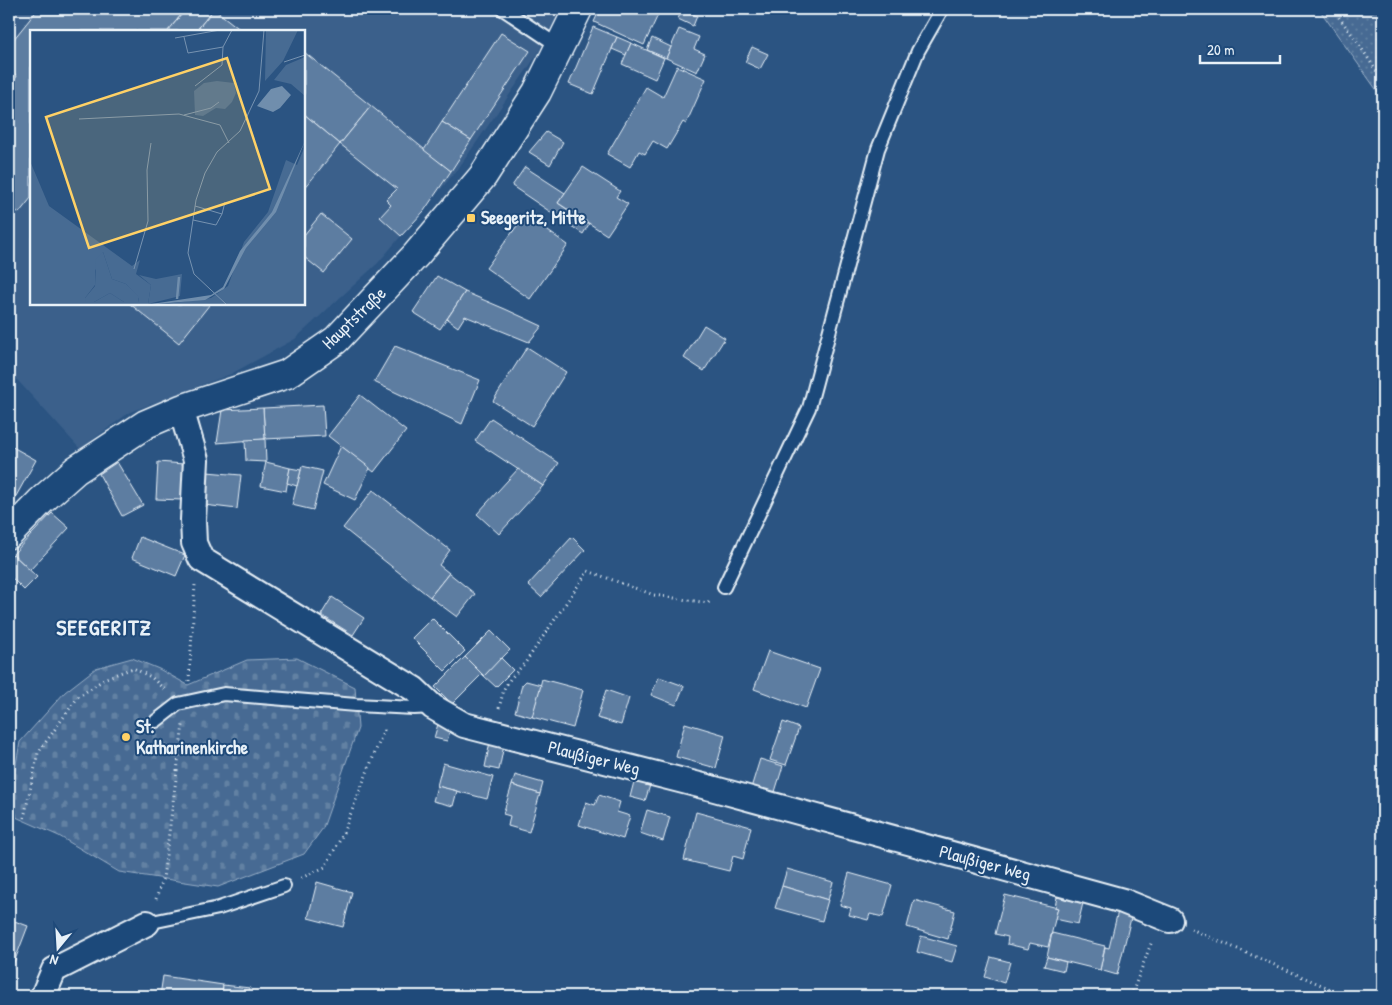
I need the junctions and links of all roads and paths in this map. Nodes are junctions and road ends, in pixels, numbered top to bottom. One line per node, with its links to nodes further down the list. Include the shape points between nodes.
1 (503, 9): 5 (lane)
2 (578, 9): 5 (street, Hauptstraße)
3 (942, 9): 10 (lane, via 918,51 878,149 809,408)
4 (1333, 9): 6 (path)
5 (560, 47): 7 (street, Hauptstraße, via 537,92 483,176 416,255 336,340 287,374)
6 (1383, 81)
7 (181, 409): 8 (street, Hauptstraße, via 146,424 76,470); 14 (street, Plaußiger Weg, via 196,460 194,543 201,559 414,689)
8 (9, 534)
9 (196, 578): 11 (path)
10 (724, 587): 16 (path, via 708,603 654,595 588,571 504,689)
11 (188, 686)
12 (178, 704): 13 (lane, via 224,694); 15 (lane); 17 (path, via 151,677 133,668 106,678 78,697 38,754); 20 (path, via 183,726 163,879)
13 (379, 706): 14 (lane); 18 (path, via 384,730 325,867)
14 (433, 707): 16 (street, Plaußiger Weg, via 464,725)
15 (156, 721)
16 (493, 733): 19 (street, Plaußiger Weg, via 711,788 1123,901)
17 (24, 818)
18 (284, 886): 20 (lane, via 219,908)
19 (1166, 918): 22 (path); 23 (path)
20 (148, 923): 21 (street, via 54,970)
21 (42, 996)
22 (1131, 996)
23 (1347, 996)

